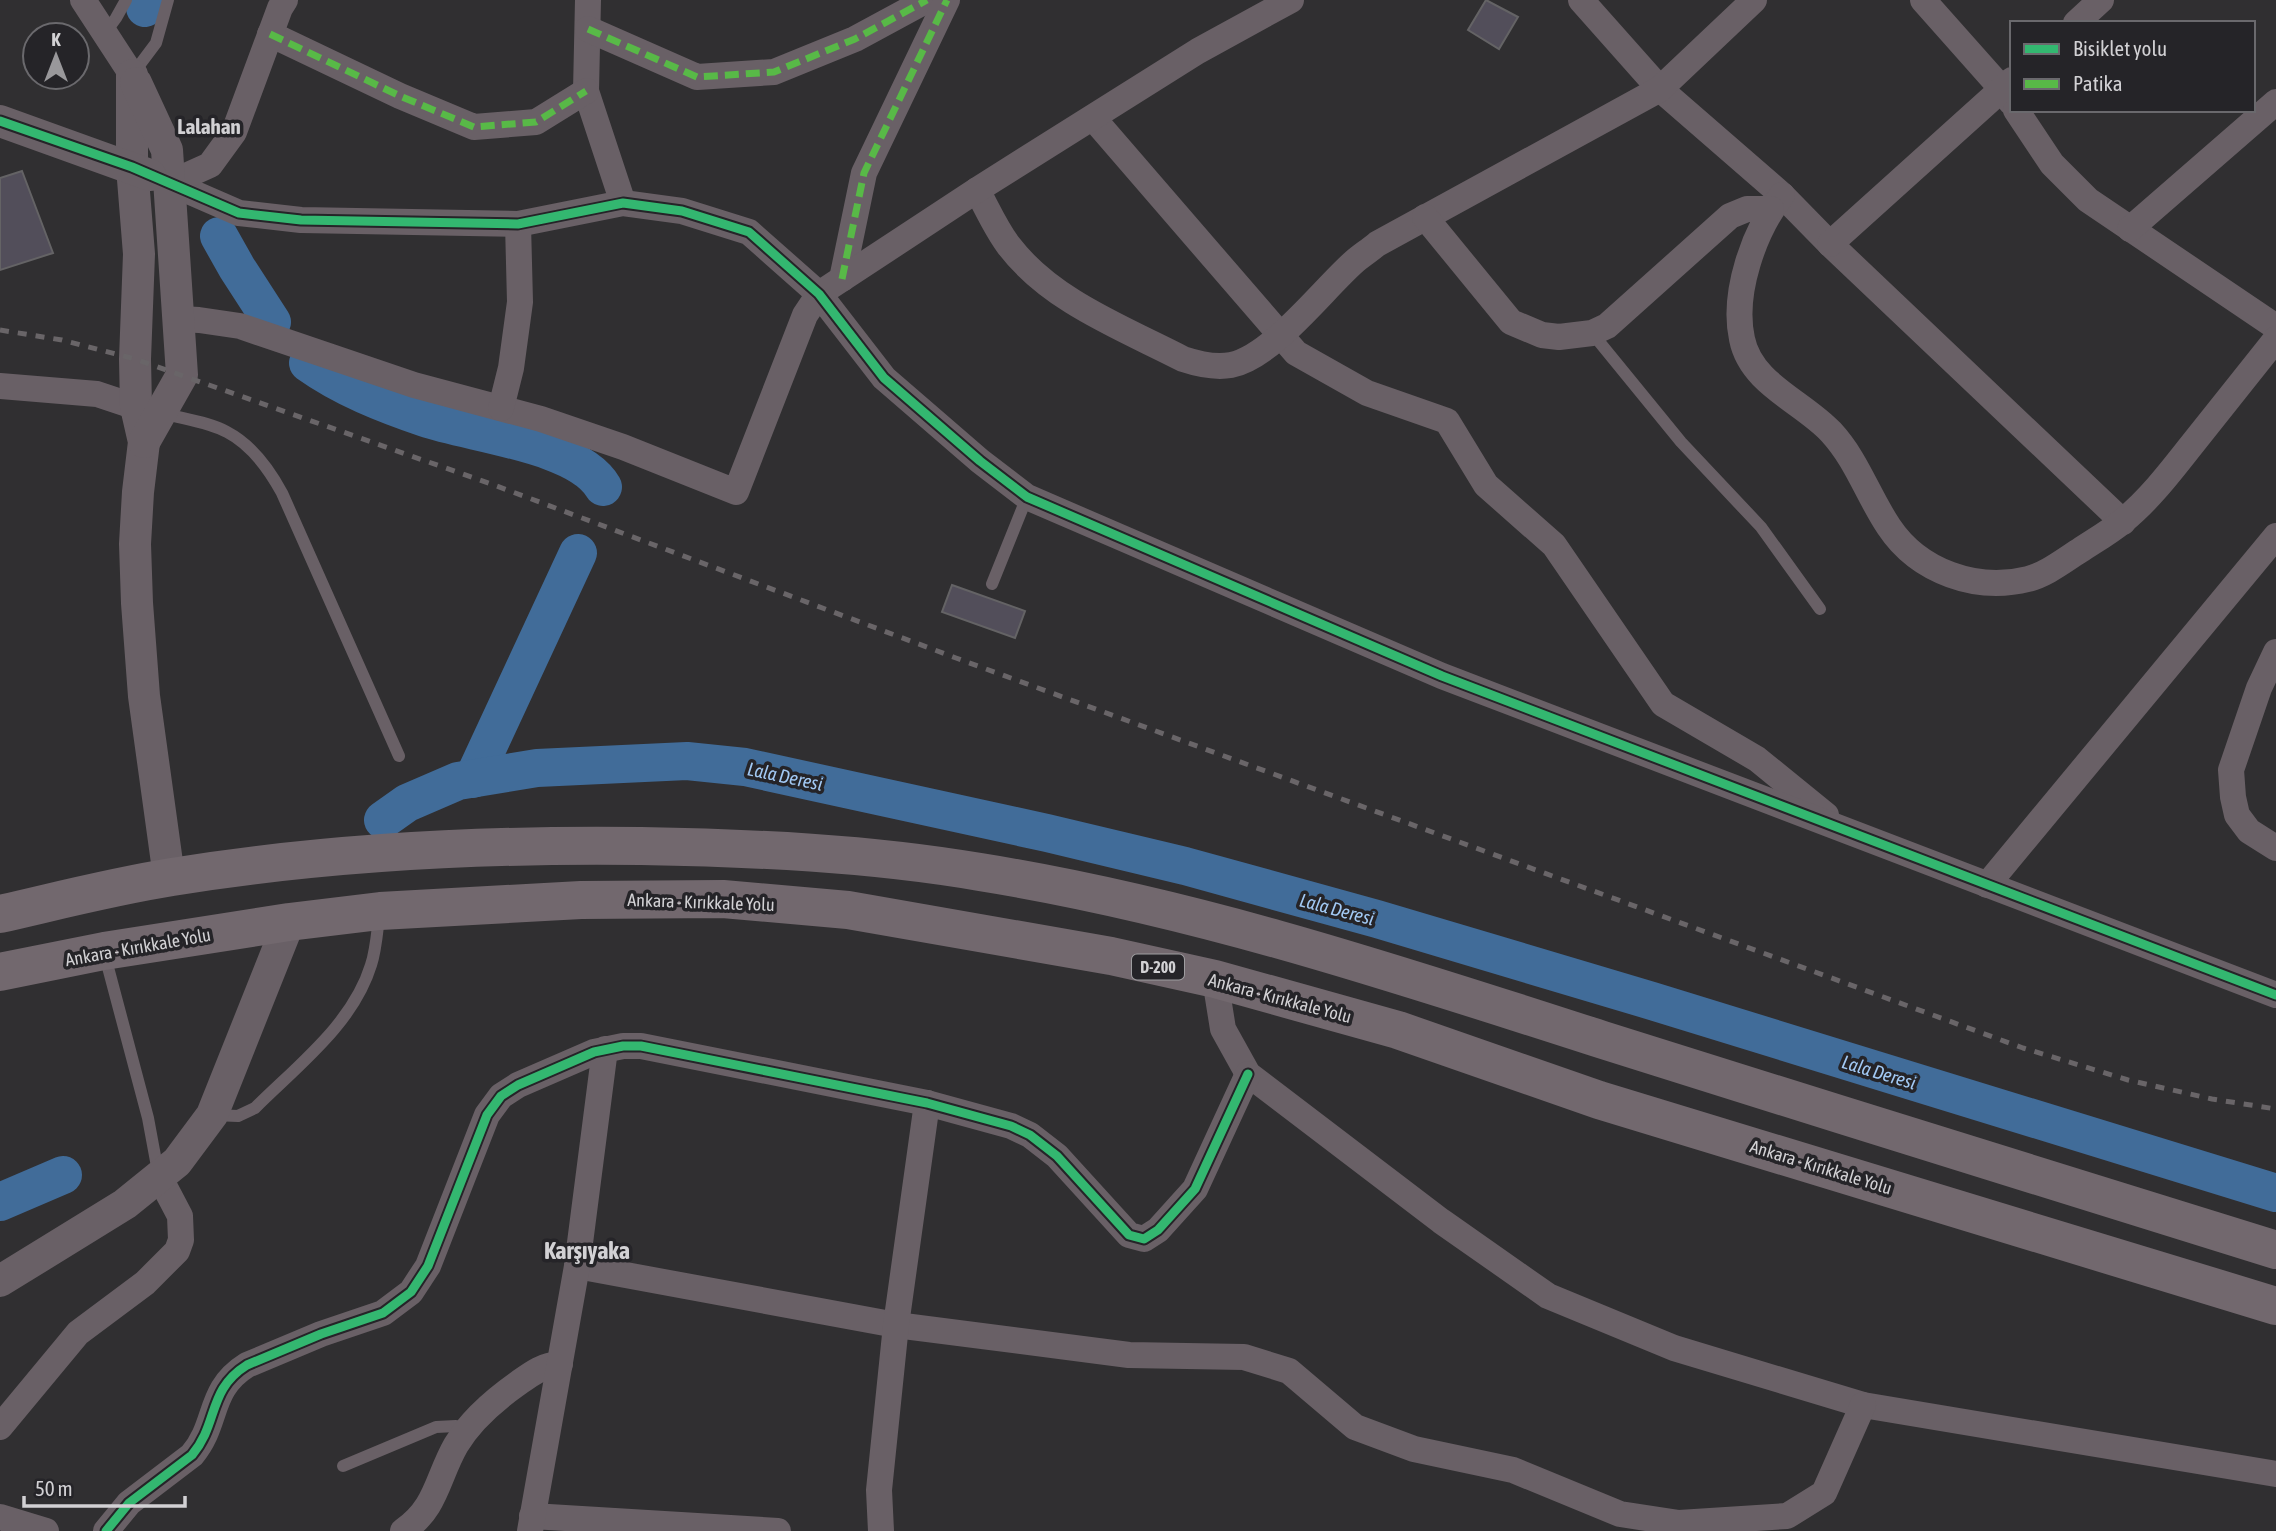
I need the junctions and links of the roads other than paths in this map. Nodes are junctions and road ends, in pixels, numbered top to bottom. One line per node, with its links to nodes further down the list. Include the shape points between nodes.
1 (83, 0): 15 (street)
2 (126, 0): 15 (lane)
3 (168, 0): 17 (lane, via 156,43)
4 (285, 0): 16 (street)
5 (589, 0): 14 (street)
6 (928, 0): 14 (street, via 855,39 774,72 697,77)
7 (947, 0): 35 (street, via 864,173)
8 (1291, 0): 24 (street, via 1198,51)
9 (1581, 0): 18 (street)
10 (1754, 0): 18 (street)
11 (1923, 0): 20 (street)
12 (2101, 0): 13 (street)
13 (2078, 21)
14 (588, 29): 19 (street)
15 (104, 33): 17 (street)
16 (270, 34): 19 (street, via 474,127 536,122); 27 (street, via 234,132 210,165)
17 (132, 75): 26 (street); 27 (street, via 167,150)
18 (1660, 89): 29 (street); 31 (street)
19 (586, 91): 30 (street)
20 (2010, 95)
21 (2010, 97): 34 (street)
22 (2276, 102): 33 (street)
23 (2021, 112): 33 (street, via 2052,164 2088,200)
24 (1093, 118): 28 (street); 40 (street)
25 (0, 121): 26 (street)
26 (132, 167): 27 (street); 44 (street, via 139,254 135,359)
27 (170, 183): 32 (street, via 239,213 264,216); 37 (street)
28 (977, 190): 35 (street); 40 (street, via 1008,245 1052,287 1183,359 1200,365 1232,365)
29 (1777, 202): 34 (street); 39 (street, via 1730,216 1607,326); 46 (street, via 1749,257 1739,309 1742,340 1753,366 1771,386 1833,434 1903,544 1951,576 2003,583 2049,571)
30 (623, 204): 32 (street); 36 (street, via 682,211 750,232)
31 (1425, 218): 39 (street, via 1511,322 1542,335); 40 (street, via 1355,261)
32 (518, 224): 43 (street, via 520,302)
33 (2130, 229): 38 (street)
34 (1830, 244): 46 (street)
35 (842, 279): 36 (street)
36 (819, 294): 43 (street, via 805,315 736,492 580,431); 45 (street, via 884,378)
37 (180, 319): 43 (street, via 240,326); 44 (street, via 182,375)
38 (2276, 327)
39 (1592, 333): 49 (lane, via 1681,442 1761,527)
40 (1281, 336): 52 (street, via 1296,353 1367,393 1447,421 1486,485 1554,545 1663,704 1757,759)
41 (2276, 339): 46 (street, via 2160,485)
42 (0, 386): 44 (street, via 97,394)
43 (501, 408)
44 (149, 410): 51 (lane, via 225,431 267,467); 54 (street, via 138,492 137,603 144,696)
45 (1027, 497): 48 (lane); 52 (street, via 1442,676)
46 (2123, 522)
47 (2276, 536): 55 (street)
48 (992, 584)
49 (1821, 609)
50 (2276, 652): 53 (street, via 2231,770 2237,815 2249,831)
51 (399, 756)
52 (1847, 831): 55 (street)
53 (2276, 848)
54 (169, 877): 57 (highway); 68 (highway, via 299,860 453,848 584,845 748,849 978,871 1119,898 1250,930)
55 (1987, 885): 62 (street)
56 (380, 911): 58 (highway, Ankara - Kırıkkale Yolu / D-200); 61 (highway, Ankara - Kırıkkale Yolu / D-200, via 581,900 723,899 848,910); 66 (lane, via 371,966 337,1025 255,1108 238,1115)
57 (0, 914)
58 (289, 922): 59 (highway, Ankara - Kırıkkale Yolu / D-200); 66 (street)
59 (104, 951): 60 (highway, Ankara - Kırıkkale Yolu / D-200); 67 (lane)
60 (0, 972)
61 (1215, 979): 64 (street, via 1223,1029); 71 (highway, Ankara - Kırıkkale Yolu / D-200, via 1398,1030 1599,1100)
62 (2276, 995)
63 (605, 1049): 65 (street, via 640,1046); 69 (street); 82 (street, via 518,1085 494,1104 428,1266 411,1292 383,1313 235,1372 216,1399 200,1446 129,1503)
64 (1248, 1074): 65 (street, via 1195,1189 1144,1239 1129,1235 1057,1156 1030,1135); 74 (street, via 1548,1296 1674,1348)
65 (927, 1103): 72 (street)
66 (212, 1115): 67 (street, via 177,1162)
67 (159, 1176): 70 (street, via 125,1204); 75 (street, via 180,1216 177,1251 145,1283 78,1333)
68 (2276, 1250)
69 (577, 1266): 72 (street); 73 (street)
70 (0, 1281)
71 (2276, 1306)
72 (896, 1325): 74 (street, via 1129,1355 1244,1357 1289,1371 1367,1432 1414,1449 1513,1470 1619,1514 1679,1522 1787,1516 1824,1493); 85 (street, via 879,1490)
73 (560, 1364): 76 (street, via 539,1368 495,1399); 80 (street)
74 (1863, 1405): 78 (street)
75 (0, 1427)
76 (466, 1430): 77 (lane, via 436,1427); 83 (street, via 426,1511)
77 (344, 1466)
78 (2276, 1475)
79 (0, 1517): 81 (street)
80 (531, 1524): 84 (street)
81 (46, 1531)
82 (106, 1531)
83 (403, 1531)
84 (778, 1531)
85 (881, 1531)

